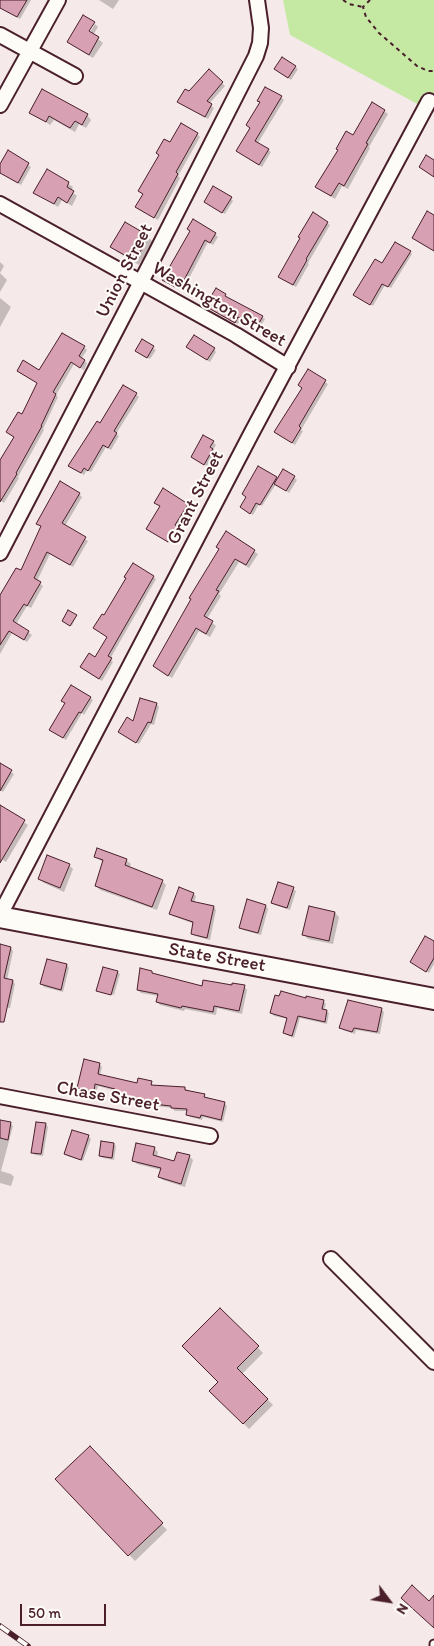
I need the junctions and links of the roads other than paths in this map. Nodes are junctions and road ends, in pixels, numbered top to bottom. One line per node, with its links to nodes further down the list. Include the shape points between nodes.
1 (58, 0): 4 (street)
2 (257, 0): 9 (street, Union Street, via 261,28 256,56)
3 (0, 35): 4 (street)
4 (30, 51): 5 (street); 7 (street)
5 (75, 76)
6 (429, 101): 10 (street, Grant Street)
7 (0, 106)
8 (0, 204): 9 (street, Washington Street)
9 (141, 282): 10 (street, Washington Street); 11 (street, Union Street)
10 (288, 367): 12 (street, Grant Street)
11 (0, 553)
12 (0, 916): 13 (main road, State Street)
13 (434, 999)
14 (0, 1096): 15 (street, Chase Street)
15 (210, 1136)
16 (331, 1259): 17 (street)
17 (434, 1362)

